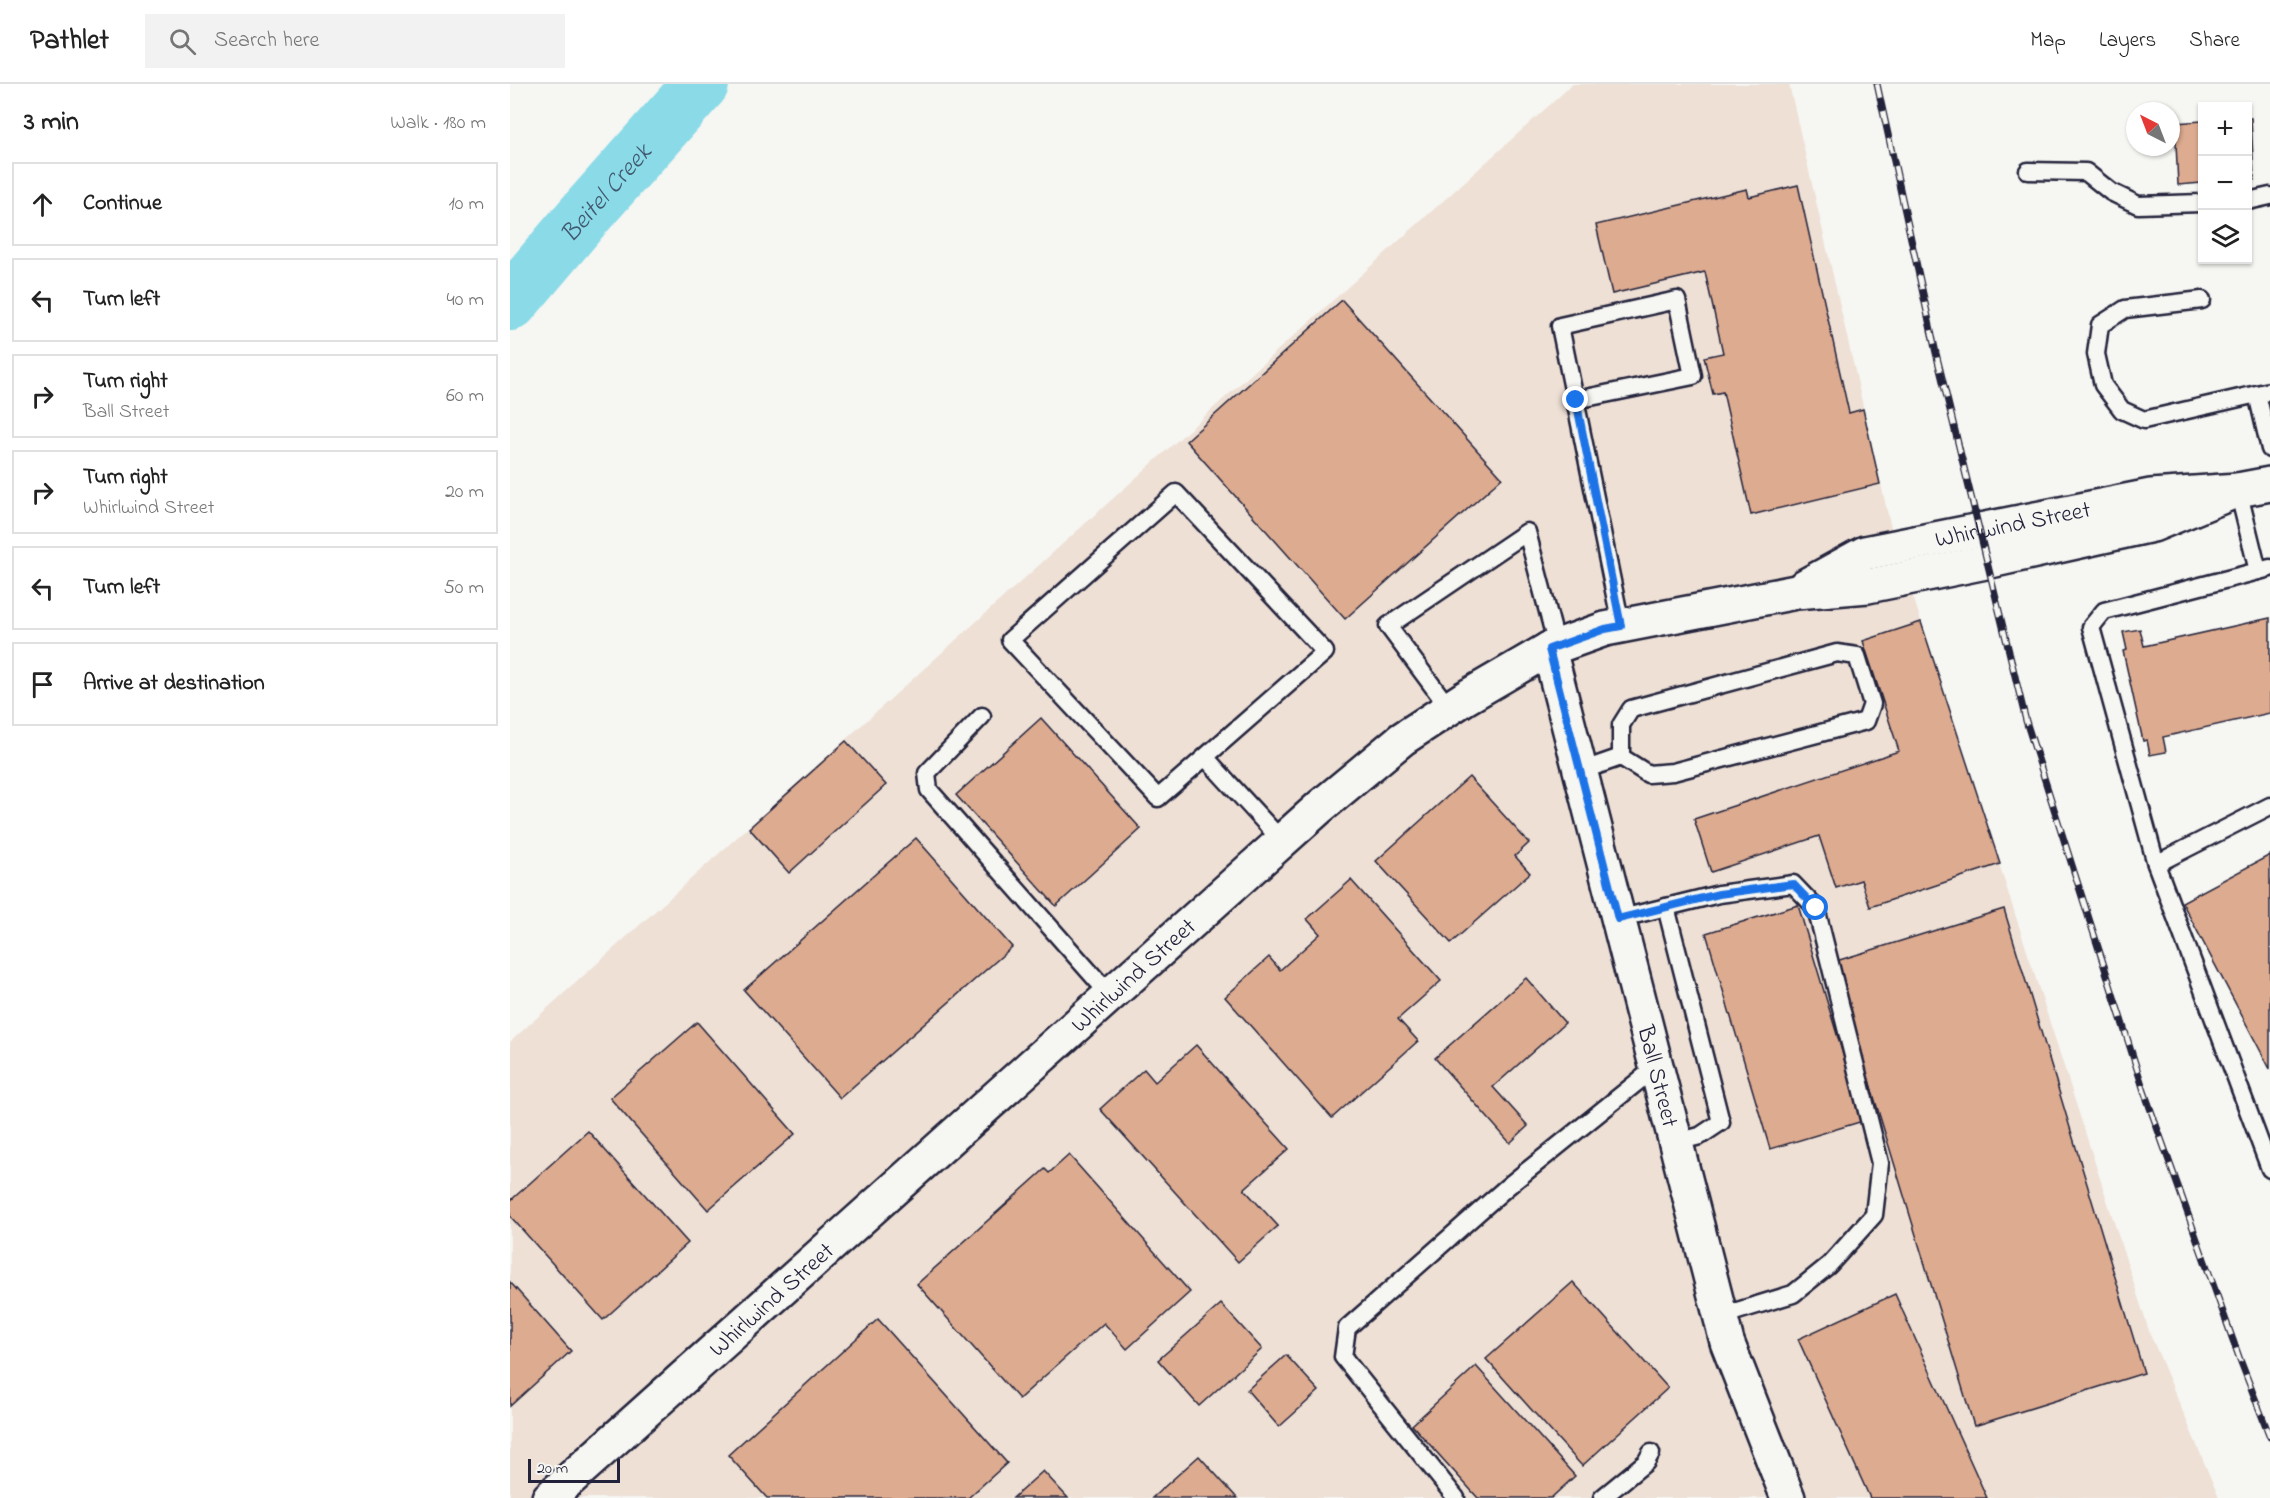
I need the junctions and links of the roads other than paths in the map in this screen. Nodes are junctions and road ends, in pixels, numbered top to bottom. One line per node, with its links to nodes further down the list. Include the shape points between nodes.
1 (2028, 171): 4 (lane, via 2086,172 2110,192 2138,205)
2 (2270, 196): 3 (lane)
3 (2252, 200)
4 (2198, 203)
5 (2202, 300): 6 (lane, via 2125,309 2100,325 2096,354 2103,385 2122,410 2144,420)
6 (2263, 392): 8 (lane)
7 (1576, 400): 7 (lane, via 1560,326 1677,300 1693,376); 12 (lane)
8 (2270, 449)
9 (2270, 484): 10 (street, Whirlwind Street)
10 (2238, 490): 11 (lane); 12 (street, Whirlwind Street, via 2153,525 1868,586 1796,591)
11 (2264, 570): 21 (lane, via 2104,612 2091,627)
12 (1621, 626): 13 (street, Whirlwind Street)
13 (1553, 648): 14 (street, Whirlwind Street); 14 (lane, via 1527,532 1388,626); 18 (street, Ball Street)
14 (1449, 708): 20 (street, Whirlwind Street, via 1402,739)
15 (982, 716): 24 (lane, via 927,772 929,790)
16 (1205, 757): 16 (lane, via 1325,652 1176,493 1011,640 1158,798); 20 (lane)
17 (1621, 757): 17 (lane, via 1648,774 1673,772 1866,721 1872,704 1857,656 1837,653 1631,709 1621,725); 18 (lane)
18 (1581, 771): 23 (street, Ball Street)
19 (2270, 806): 21 (lane)
20 (1282, 841): 24 (street, Whirlwind Street)
21 (2156, 864): 27 (lane)
22 (1666, 907): 23 (lane); 26 (lane, via 1721,1122 1700,1136); 28 (lane, via 1719,894 1793,884 1816,908 1880,1163 1874,1215 1829,1265 1793,1294)
23 (1618, 919): 25 (street, Ball Street)
24 (1110, 995): 31 (street, Whirlwind Street)
25 (1656, 1067): 26 (street, Ball Street); 32 (lane, via 1507,1187 1347,1328 1343,1357)
26 (1676, 1142): 28 (street, Ball Street)
27 (2270, 1169)
28 (1721, 1316): 30 (street, Ball Street)
29 (1651, 1452): 33 (lane, via 1646,1462)
30 (1781, 1496)
31 (549, 1498)
32 (1456, 1498)
33 (1602, 1498)

